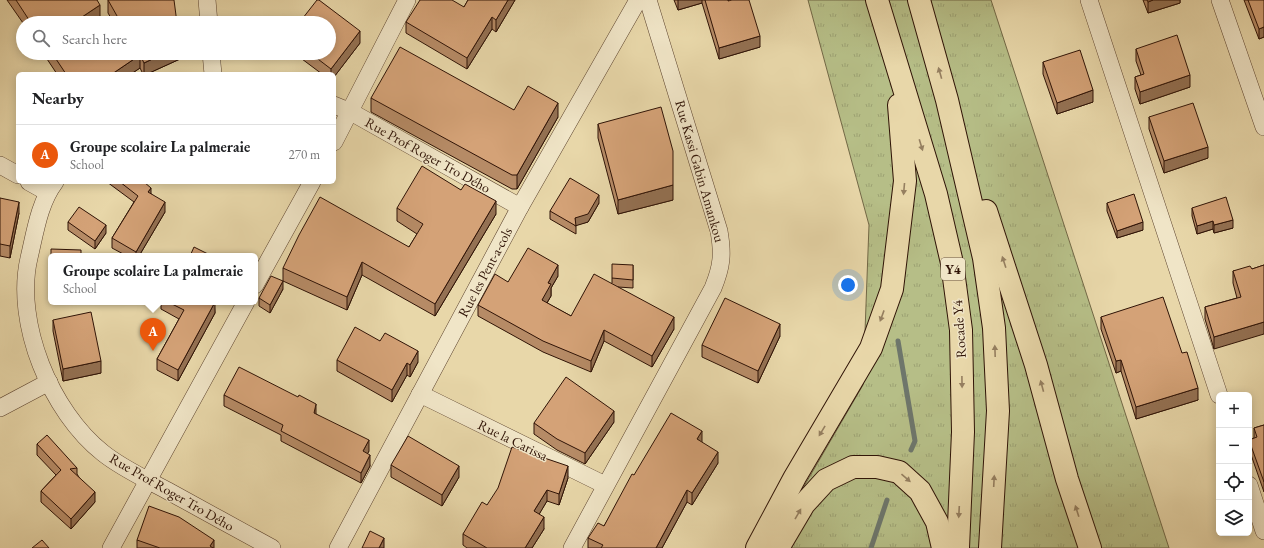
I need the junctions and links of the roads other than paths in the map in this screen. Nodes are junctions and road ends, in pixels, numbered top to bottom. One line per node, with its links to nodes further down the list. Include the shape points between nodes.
1 (206, 0): 9 (street)
2 (407, 0): 15 (street)
3 (638, 0): 23 (street, Rue les Pent-a-cols)
4 (648, 0): 31 (street, Rue Kassi Gabin Amankou, via 719,231 721,268 713,288)
5 (877, 0): 10 (highway, Rocade Y4 / Y4)
6 (919, 0): 13 (highway, Y4, one-way to 6)
7 (1089, 0): 27 (street)
8 (1220, 0): 16 (street)
9 (208, 16)
10 (885, 25): 38 (highway, one-way to 38, via 900,108 905,181 892,289 871,348 795,477); 41 (highway, Rocade Y4 / Y4, one-way to 41, via 936,194 952,263 961,338 963,432)
11 (212, 60): 12 (street)
12 (213, 72)
13 (947, 100): 42 (highway, Y4, one-way to 13, via 998,410 994,328 984,258); 43 (highway, one-way to 13, via 1067,479 1036,365 1004,262)
14 (336, 106): 15 (street, Rue Prof Roger Tro Dého)
15 (351, 112): 17 (street); 23 (street, Rue Prof Roger Tro Dého)
16 (1264, 127)
17 (336, 138)
18 (0, 165): 19 (street)
19 (16, 175)
20 (38, 184): 22 (street)
21 (311, 184): 24 (street)
22 (51, 187): 26 (street, Rue Prof Roger Tro Dého, via 36,227 25,276 28,322 35,350)
23 (520, 207): 28 (street, Rue les Pent-a-cols)
24 (258, 280)
25 (244, 305): 30 (street)
26 (50, 382): 29 (street); 30 (street, Rue Prof Roger Tro Dého, via 82,432 102,452)
27 (1218, 392)
28 (420, 394): 31 (street, Rue la Carissa); 36 (street, Rue les Pent-a-cols)
29 (0, 408)
30 (147, 480): 34 (street); 35 (street, Rue Prof Roger Tro Dého)
31 (605, 485): 37 (street, Rue Kassi Gabin Amankou)
32 (1252, 495): 33 (street)
33 (1264, 531)
34 (112, 548)
35 (272, 548)
36 (338, 548)
37 (572, 548)
38 (757, 548)
39 (778, 548): 40 (highway, one-way to 40, via 804,504 826,480 853,467 877,467 899,472 920,491 937,522)
40 (943, 548)
41 (958, 548)
42 (990, 548)
43 (1090, 548)

